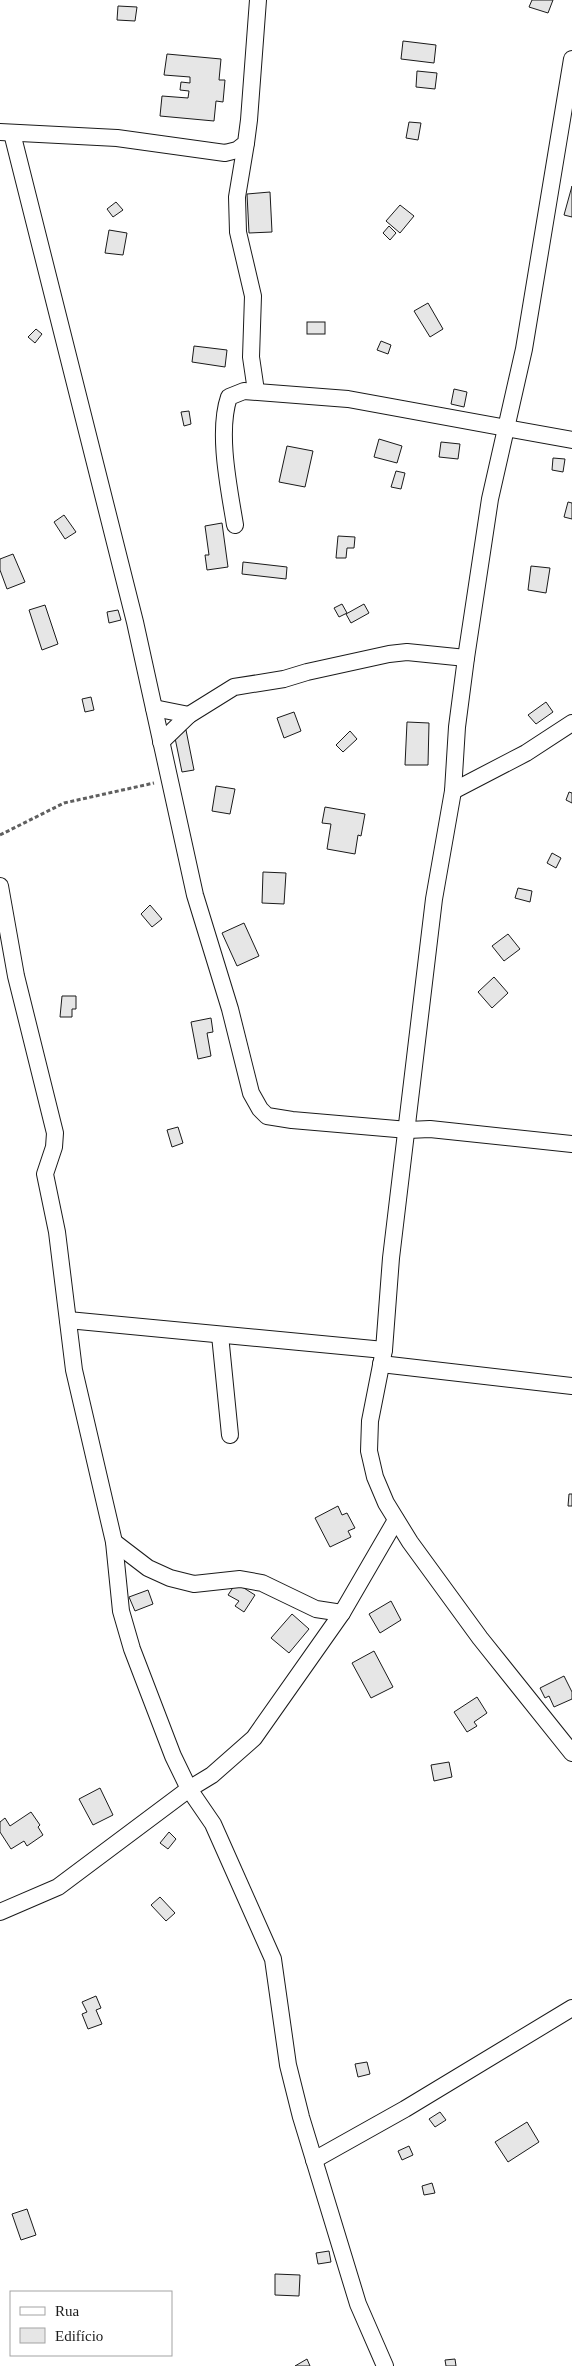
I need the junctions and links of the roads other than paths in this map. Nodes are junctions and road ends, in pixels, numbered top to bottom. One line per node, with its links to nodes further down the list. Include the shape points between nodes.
1 (258, 0): 4 (street)
2 (572, 59): 6 (street, via 524,349)
3 (6, 133): 4 (street, via 117,138 225,153); 10 (street, via 33,210)
4 (246, 143): 5 (street, via 237,197 238,232 253,296 251,357)
5 (256, 391): 6 (street, via 348,399); 8 (street, via 244,391 229,397 225,410 226,470)
6 (505, 427): 7 (street); 9 (street, via 490,499)
7 (572, 440)
8 (235, 525)
9 (466, 658): 11 (street, via 407,652 389,654 284,679 234,687); 14 (street)
10 (154, 708): 11 (street); 13 (street)
11 (189, 715): 13 (street)
12 (572, 723): 14 (street, via 526,753)
13 (162, 742): 16 (street, via 195,895 230,1009 251,1093 260,1109 267,1116 292,1120)
14 (453, 791): 16 (street, via 434,899)
15 (0, 886): 18 (street, via 16,976 55,1132 45,1174 57,1232)
16 (408, 1130): 17 (street, via 430,1129); 20 (street)
17 (572, 1144)
18 (68, 1320): 19 (street); 24 (street, via 74,1370)
19 (220, 1335): 20 (street); 22 (street)
20 (382, 1357): 21 (street); 23 (street, via 370,1420 368,1451 375,1477)
21 (572, 1386)
22 (230, 1435)
23 (396, 1520): 25 (street); 26 (street, via 480,1638)
24 (114, 1542): 25 (street, via 148,1568 170,1578 194,1584 240,1579 262,1583 316,1609); 27 (street, via 121,1611 132,1649)
25 (342, 1613): 27 (street, via 254,1738 212,1775)
26 (572, 1753)
27 (189, 1789): 28 (street, via 58,1887); 30 (street, via 213,1824 273,1959 288,2065)
28 (0, 1912)
29 (572, 2008): 30 (street)
30 (314, 2160): 31 (street, via 358,2304)
31 (385, 2366)

